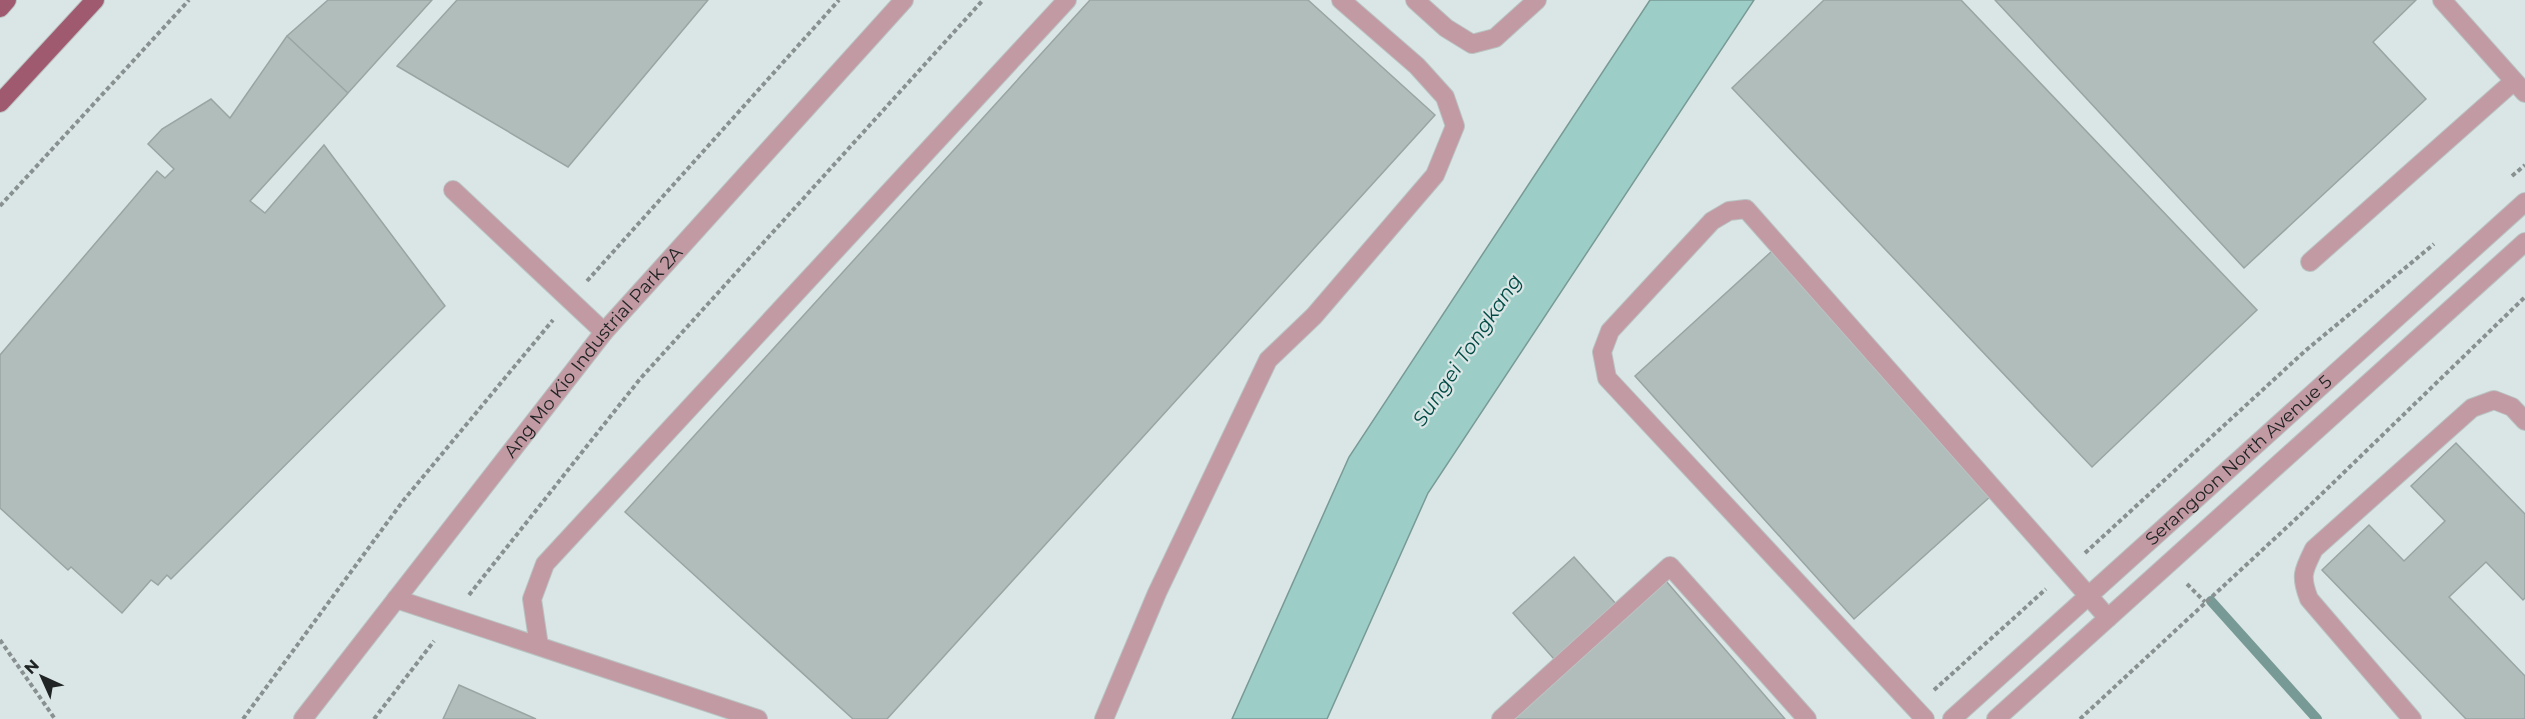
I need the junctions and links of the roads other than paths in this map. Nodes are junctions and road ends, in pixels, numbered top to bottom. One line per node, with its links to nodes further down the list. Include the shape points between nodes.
1 (7, 0): 9 (main road)
2 (95, 0): 11 (main road)
3 (904, 0): 16 (street, Ang Mo Kio Industrial Park 2A)
4 (1067, 0): 21 (street, via 545,564 532,598)
5 (1341, 0): 25 (street, via 1417,66 1445,97 1455,126 1435,174 1329,300 1268,360 1156,593)
6 (1415, 0): 7 (street, via 1446,28 1472,44 1496,38)
7 (1537, 0)
8 (2442, 0): 10 (street)
9 (0, 8)
10 (2519, 87): 15 (street)
11 (0, 103)
12 (453, 190): 16 (street)
13 (2525, 202): 18 (street, Serangoon North Avenue 5)
14 (2525, 242): 20 (street, Serangoon North Avenue 5)
15 (2310, 262)
16 (604, 332): 19 (street, Ang Mo Kio Industrial Park 2A)
17 (2525, 421): 30 (street, via 2512,407 2494,400 2472,408 2314,549 2304,569 2302,582 2309,599)
18 (2088, 594): 20 (street); 22 (street, via 1746,209 1729,211 1712,221 1610,330 1602,352 1607,378); 28 (street, Serangoon North Avenue 5)
19 (396, 598): 21 (street); 23 (street, Ang Mo Kio Industrial Park 2A)
20 (2108, 618): 29 (street, Serangoon North Avenue 5)
21 (539, 646): 24 (street)
22 (1919, 713)
23 (303, 719)
24 (758, 719)
25 (1104, 719)
26 (1501, 719): 27 (street, via 1670,566)
27 (1807, 719)
28 (1952, 719)
29 (1996, 719)
30 (2412, 719)

